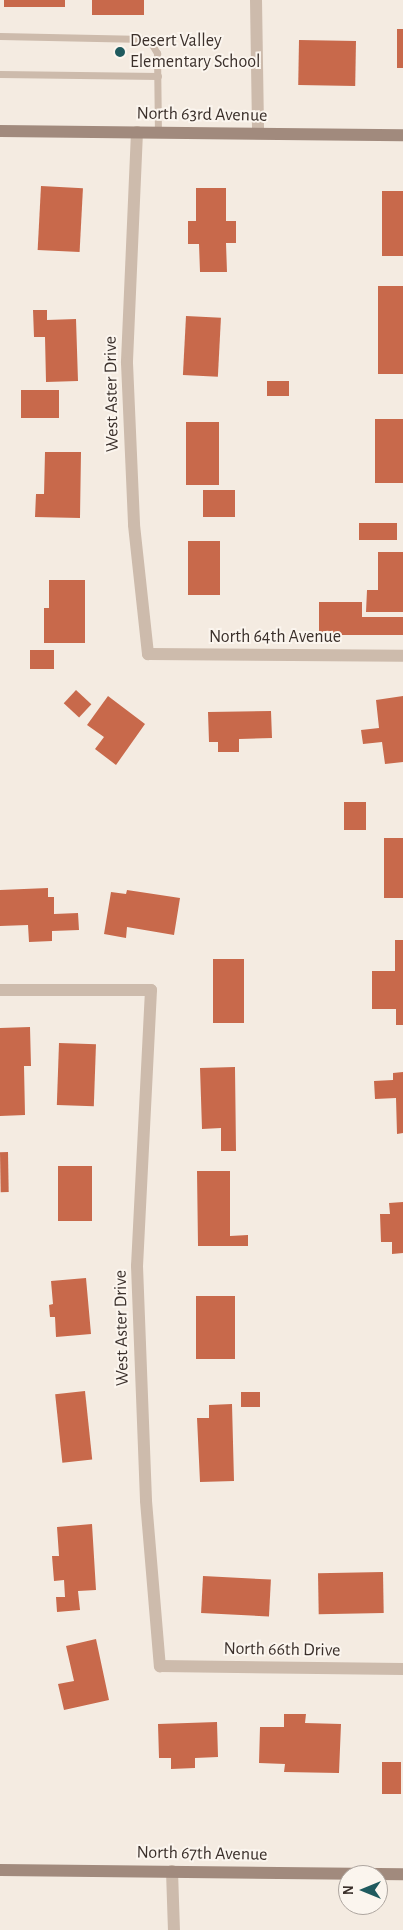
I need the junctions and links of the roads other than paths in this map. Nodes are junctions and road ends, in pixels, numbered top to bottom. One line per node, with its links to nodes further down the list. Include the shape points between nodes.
1 (256, 0): 8 (street)
2 (0, 36): 4 (lane, via 145,39 157,53)
3 (0, 74): 4 (lane)
4 (158, 76): 7 (lane)
5 (0, 130): 6 (street, North 63rd Avenue)
6 (137, 132): 7 (street, North 63rd Avenue); 10 (street, West Aster Drive, via 127,363 134,525)
7 (158, 132): 8 (street, North 63rd Avenue)
8 (258, 133): 9 (street, North 63rd Avenue)
9 (403, 135)
10 (148, 654): 11 (street, North 64th Avenue)
11 (403, 656)
12 (0, 990): 13 (street, West Aster Drive, via 151,990 137,1266 146,1501)
13 (160, 1666): 14 (street, North 66th Drive)
14 (403, 1669)
15 (0, 1870): 16 (street, North 67th Avenue)
16 (172, 1871): 17 (street, North 67th Avenue); 18 (street)
17 (403, 1874)
18 (174, 1930)

